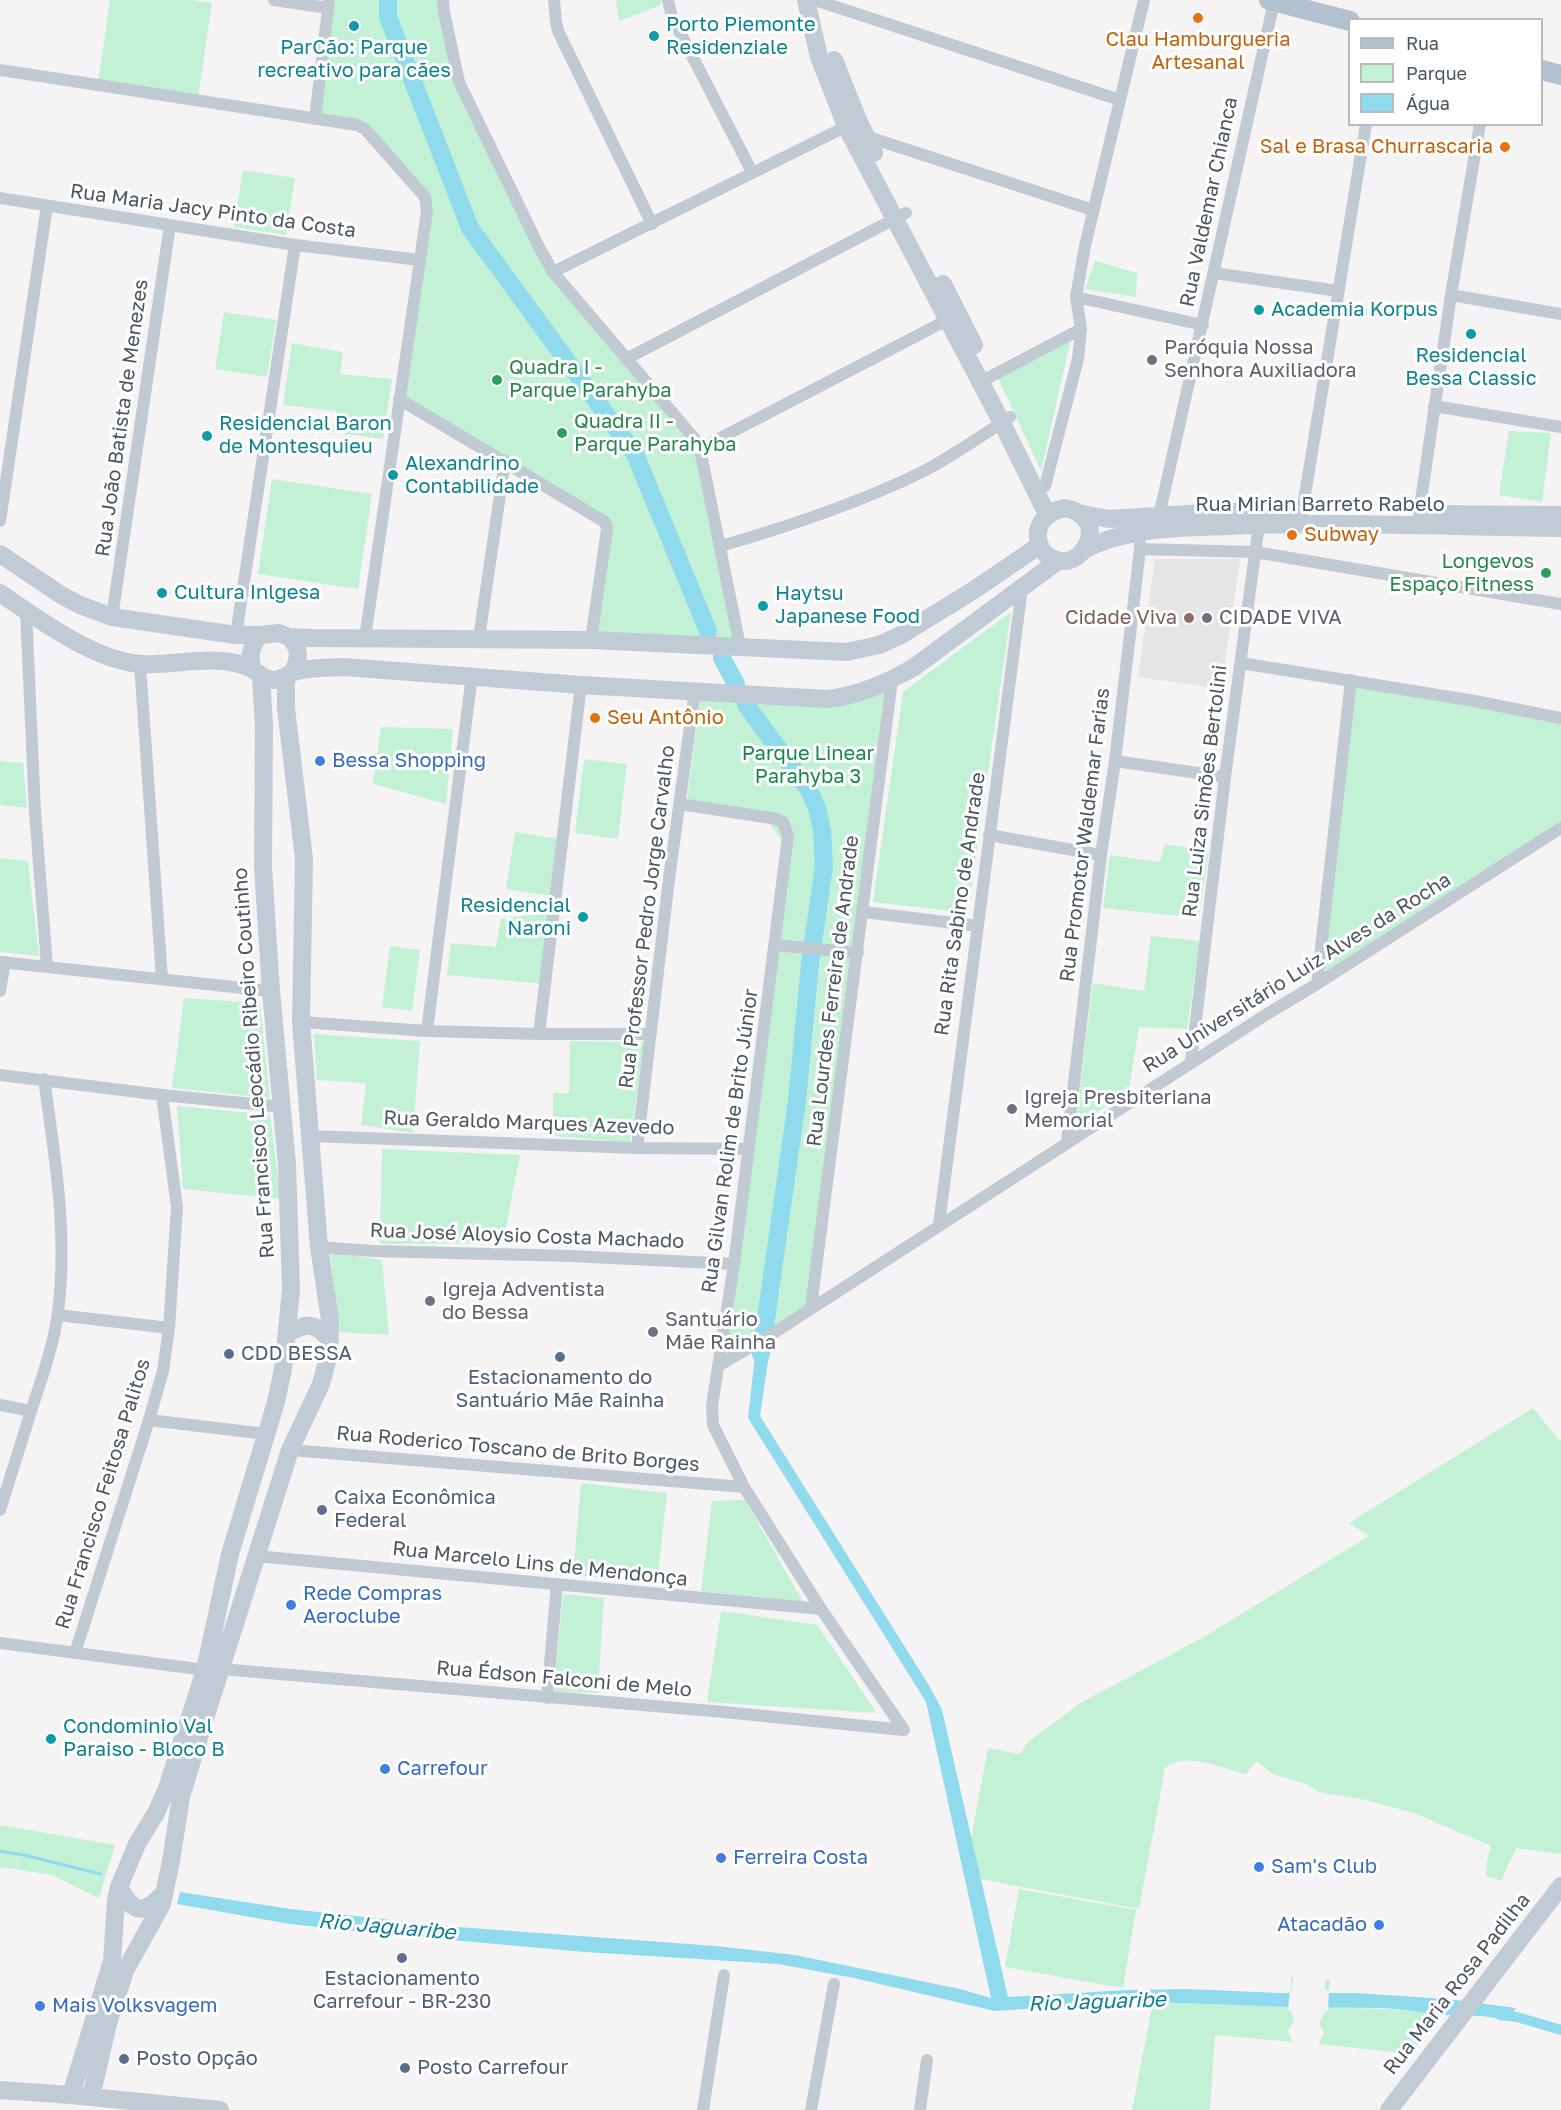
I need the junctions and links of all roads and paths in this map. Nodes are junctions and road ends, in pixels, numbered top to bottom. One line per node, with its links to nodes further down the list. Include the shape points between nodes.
1 (274, 0): 8 (street)
2 (443, 0): 27 (street, via 459,82)
3 (554, 0): 23 (street, via 558,31)
4 (668, 0): 18 (street, via 672,17)
5 (814, 0): 13 (street); 17 (main road)
6 (1144, 0): 13 (street)
7 (1271, 1): 9 (main road); 28 (street, Rua Valdemar Chianca)
8 (328, 4): 14 (street)
9 (1348, 20)
10 (0, 70): 14 (street)
11 (1543, 70): 12 (main road)
12 (1561, 75)
13 (1120, 100): 21 (street)
14 (315, 119): 26 (street, via 365,129 423,193 427,211)
15 (1366, 126): 29 (street)
16 (1480, 126): 30 (street)
17 (856, 128): 18 (street); 21 (street); 22 (main road)
18 (752, 172): 23 (street)
19 (0, 198): 20 (street, Rua Maria Jacy Pinto da Costa)
20 (47, 206): 24 (street, Rua Maria Jacy Pinto da Costa); 51 (street)
21 (1093, 210): 31 (street)
22 (901, 216): 33 (main road); 36 (street)
23 (652, 224): 27 (street)
24 (170, 225): 25 (street, Rua Maria Jacy Pinto da Costa); 65 (street, Rua João Batista de Menezes)
25 (295, 245): 26 (street, Rua Maria Jacy Pinto da Costa); 66 (street)
26 (420, 260): 38 (street)
27 (553, 272): 36 (street)
28 (1214, 273): 29 (street); 34 (street, Rua Valdemar Chianca)
29 (1339, 291): 46 (street)
30 (1451, 295): 32 (street); 39 (street)
31 (1076, 297): 34 (street); 35 (street)
32 (1561, 314)
33 (953, 317): 37 (main road); 42 (street)
34 (1203, 325): 50 (street, Rua Valdemar Chianca)
35 (1081, 329): 37 (street); 44 (street, via 1078,359)
36 (626, 359): 42 (street)
37 (985, 379): 40 (main road)
38 (399, 399): 43 (street); 69 (street)
39 (1434, 406): 41 (street); 48 (street)
40 (1006, 420): 44 (main road); 45 (main road); 56 (street, via 948,458 891,486)
41 (1561, 427)
42 (701, 448): 56 (street)
43 (505, 461): 70 (street); 71 (street, via 605,522)
44 (1045, 486): 45 (main road)
45 (1053, 512): 47 (main road, via 1065,508); 55 (main road, via 1040,523)
46 (1302, 513): 48 (main road, Rua Mirian Barreto Rabelo); 50 (main road, Rua Mirian Barreto Rabelo, via 1242,511)
47 (1082, 514): 50 (main road, Rua Mirian Barreto Rabelo, via 1110,519); 57 (main road, via 1090,530 1089,543)
48 (1419, 514): 49 (main road, Rua Mirian Barreto Rabelo)
49 (1561, 515)
50 (1159, 516)
51 (0, 521)
52 (1259, 524): 53 (main road, Rua Mirian Barreto Rabelo); 54 (main road, Rua Mirian Barreto Rabelo); 58 (street, Rua Luiza Simões Bertolini)
53 (1561, 528)
54 (1139, 540): 57 (main road, Rua Mirian Barreto Rabelo, via 1105,540); 58 (street); 83 (street, Rua Promotor Waldemar Farias)
55 (1040, 545): 60 (main road); 72 (main road, via 974,590 879,645 831,653)
56 (721, 546): 72 (street)
57 (1083, 550): 60 (main road, via 1074,558)
58 (1255, 552): 63 (street); 73 (street, Rua Luiza Simões Bertolini)
59 (0, 554): 65 (main road, via 61,595)
60 (1058, 561): 61 (main road)
61 (1022, 588): 78 (main road); 87 (street, Rua Rita Sabino de Andrade)
62 (0, 593): 64 (main road)
63 (1561, 604)
64 (26, 610): 74 (main road, via 87,648); 94 (street)
65 (112, 617): 66 (main road)
66 (237, 635): 67 (main road)
67 (260, 635): 68 (main road, via 279,633); 75 (main road, via 250,652)
68 (289, 637): 69 (main road); 76 (main road, via 298,655)
69 (365, 638): 70 (main road)
70 (479, 638): 71 (main road)
71 (591, 640): 72 (main road)
72 (740, 646)
73 (1241, 663): 79 (street); 84 (street, Rua Luiza Simões Bertolini)
74 (140, 664): 75 (main road, via 220,660); 95 (street)
75 (257, 673): 76 (main road, via 273,680); 98 (main road, Rua Francisco Leocádio Ribeiro Coutinho, via 264,725 264,867)
76 (290, 675): 77 (main road, via 344,667); 99 (main road, Rua Francisco Leocádio Ribeiro Coutinho, via 286,708 304,859)
77 (472, 675): 80 (main road); 100 (street)
78 (892, 680): 81 (main road, via 827,699); 89 (street, Rua Lourdes Ferreira de Andrade)
79 (1351, 680): 82 (street); 96 (street)
80 (581, 685): 81 (main road); 101 (street)
81 (695, 690): 85 (street, Rua Professor Pedro Jorge Carvalho)
82 (1561, 718)
83 (1115, 761): 84 (street); 88 (street, Rua Promotor Waldemar Farias)
84 (1226, 777): 103 (street, Rua Luiza Simões Bertolini)
85 (680, 804): 91 (street, Rua Gilvan Rolim de Brito Júnior, via 783,822 788,836); 102 (street, Rua Professor Pedro Jorge Carvalho)
86 (1561, 828): 96 (street, Rua Universitário Luiz Alves da Rocha)
87 (989, 835): 88 (street); 90 (street, Rua Rita Sabino de Andrade)
88 (1101, 855): 109 (street, Rua Promotor Waldemar Farias)
89 (864, 912): 90 (street); 92 (street, Rua Lourdes Ferreira de Andrade)
90 (978, 926): 112 (street, Rua Rita Sabino de Andrade)
91 (775, 945): 92 (street); 111 (street, Rua Gilvan Rolim de Brito Júnior)
92 (858, 953): 115 (street, Rua Lourdes Ferreira de Andrade)
93 (3, 962): 94 (street); 97 (street)
94 (47, 966): 95 (street)
95 (162, 979): 98 (street)
96 (1317, 984): 103 (street, Rua Universitário Luiz Alves da Rocha)
97 (0, 991)
98 (271, 991): 107 (main road, Rua Francisco Leocádio Ribeiro Coutinho)
99 (301, 1022): 100 (street); 108 (main road, Rua Francisco Leocádio Ribeiro Coutinho)
100 (427, 1031): 101 (street)
101 (539, 1034): 102 (street)
102 (651, 1034): 110 (street, Rua Professor Pedro Jorge Carvalho)
103 (1191, 1062): 109 (street, Rua Universitário Luiz Alves da Rocha)
104 (0, 1075): 105 (street)
105 (44, 1079): 106 (street); 116 (street, via 63,1240)
106 (162, 1095): 107 (street); 117 (street, Rua Francisco Feitosa Palitos, via 177,1207)
107 (283, 1107): 118 (main road, Rua Francisco Leocádio Ribeiro Coutinho, via 291,1290)
108 (310, 1136): 110 (street, Rua Geraldo Marques Azevedo); 113 (main road, Rua Francisco Leocádio Ribeiro Coutinho)
109 (1067, 1142): 112 (street, Rua Universitário Luiz Alves da Rocha)
110 (637, 1148): 111 (street, Rua Geraldo Marques Azevedo)
111 (748, 1149): 114 (street, Rua Gilvan Rolim de Brito Júnior)
112 (939, 1224): 115 (street, Rua Universitário Luiz Alves da Rocha)
113 (319, 1247): 114 (street, Rua José Aloysio Costa Machado); 119 (main road, Rua Francisco Leocádio Ribeiro Coutinho)
114 (734, 1264): 120 (street, Rua Gilvan Rolim de Brito Júnior)
115 (812, 1307): 120 (street, Rua Universitário Luiz Alves da Rocha)
116 (57, 1315): 117 (street); 122 (street)
117 (170, 1328): 123 (street, Rua Francisco Feitosa Palitos)
118 (287, 1334): 119 (main road, via 309,1325); 124 (main road, Rua Francisco Leocádio Ribeiro Coutinho, via 283,1369)
119 (330, 1340): 125 (main road, Rua Francisco Leocádio Ribeiro Coutinho, via 321,1384)
120 (718, 1366): 126 (street, Rua Gilvan Rolim de Brito Júnior, via 713,1425)
121 (0, 1405): 122 (street)
122 (31, 1411): 127 (street)
123 (149, 1420): 124 (street); 132 (street, Rua Francisco Feitosa Palitos)
124 (266, 1434): 133 (main road, Rua Francisco Leocádio Ribeiro Coutinho, via 230,1554)
125 (290, 1450): 126 (street, Rua Roderico Toscano de Brito Borges); 128 (main road, Rua Francisco Leocádio Ribeiro Coutinho)
126 (744, 1487): 130 (street, Rua Gilvan Rolim de Brito Júnior)
127 (0, 1510)
128 (256, 1556): 129 (street, Rua Marcelo Lins de Mendonça); 133 (main road, Rua Francisco Leocádio Ribeiro Coutinho)
129 (557, 1584): 130 (street, Rua Marcelo Lins de Mendonça); 134 (street)
130 (821, 1609): 135 (street, Rua Gilvan Rolim de Brito Júnior)
131 (0, 1643): 132 (street, Rua Édson Falconi de Melo, via 35,1653)
132 (85, 1658): 133 (street, Rua Édson Falconi de Melo, via 137,1666)
133 (213, 1670): 134 (street, Rua Édson Falconi de Melo); 137 (main road, Rua Francisco Leocádio Ribeiro Coutinho, via 167,1788); 138 (main road, Rua Francisco Leocádio Ribeiro Coutinho, via 181,1797)
134 (547, 1698): 135 (street, Rua Édson Falconi de Melo)
135 (904, 1730)
136 (1561, 1886): 149 (main road, Rua Maria Rosa Padilha)
137 (119, 1887): 138 (main road, via 138,1909 149,1908); 143 (main road, Rua Francisco Leocádio Ribeiro Coutinho, via 110,1972)
138 (164, 1893): 144 (main road, Rua Francisco Leocádio Ribeiro Coutinho, via 157,1915 125,1971)
139 (724, 1975): 146 (street)
140 (834, 1984): 147 (street)
141 (927, 2060): 148 (street)
142 (0, 2090): 143 (main road)
143 (70, 2095): 144 (main road)
144 (91, 2097): 145 (main road)
145 (220, 2110)
146 (703, 2110)
147 (811, 2110)
148 (920, 2110)
149 (1389, 2110)

